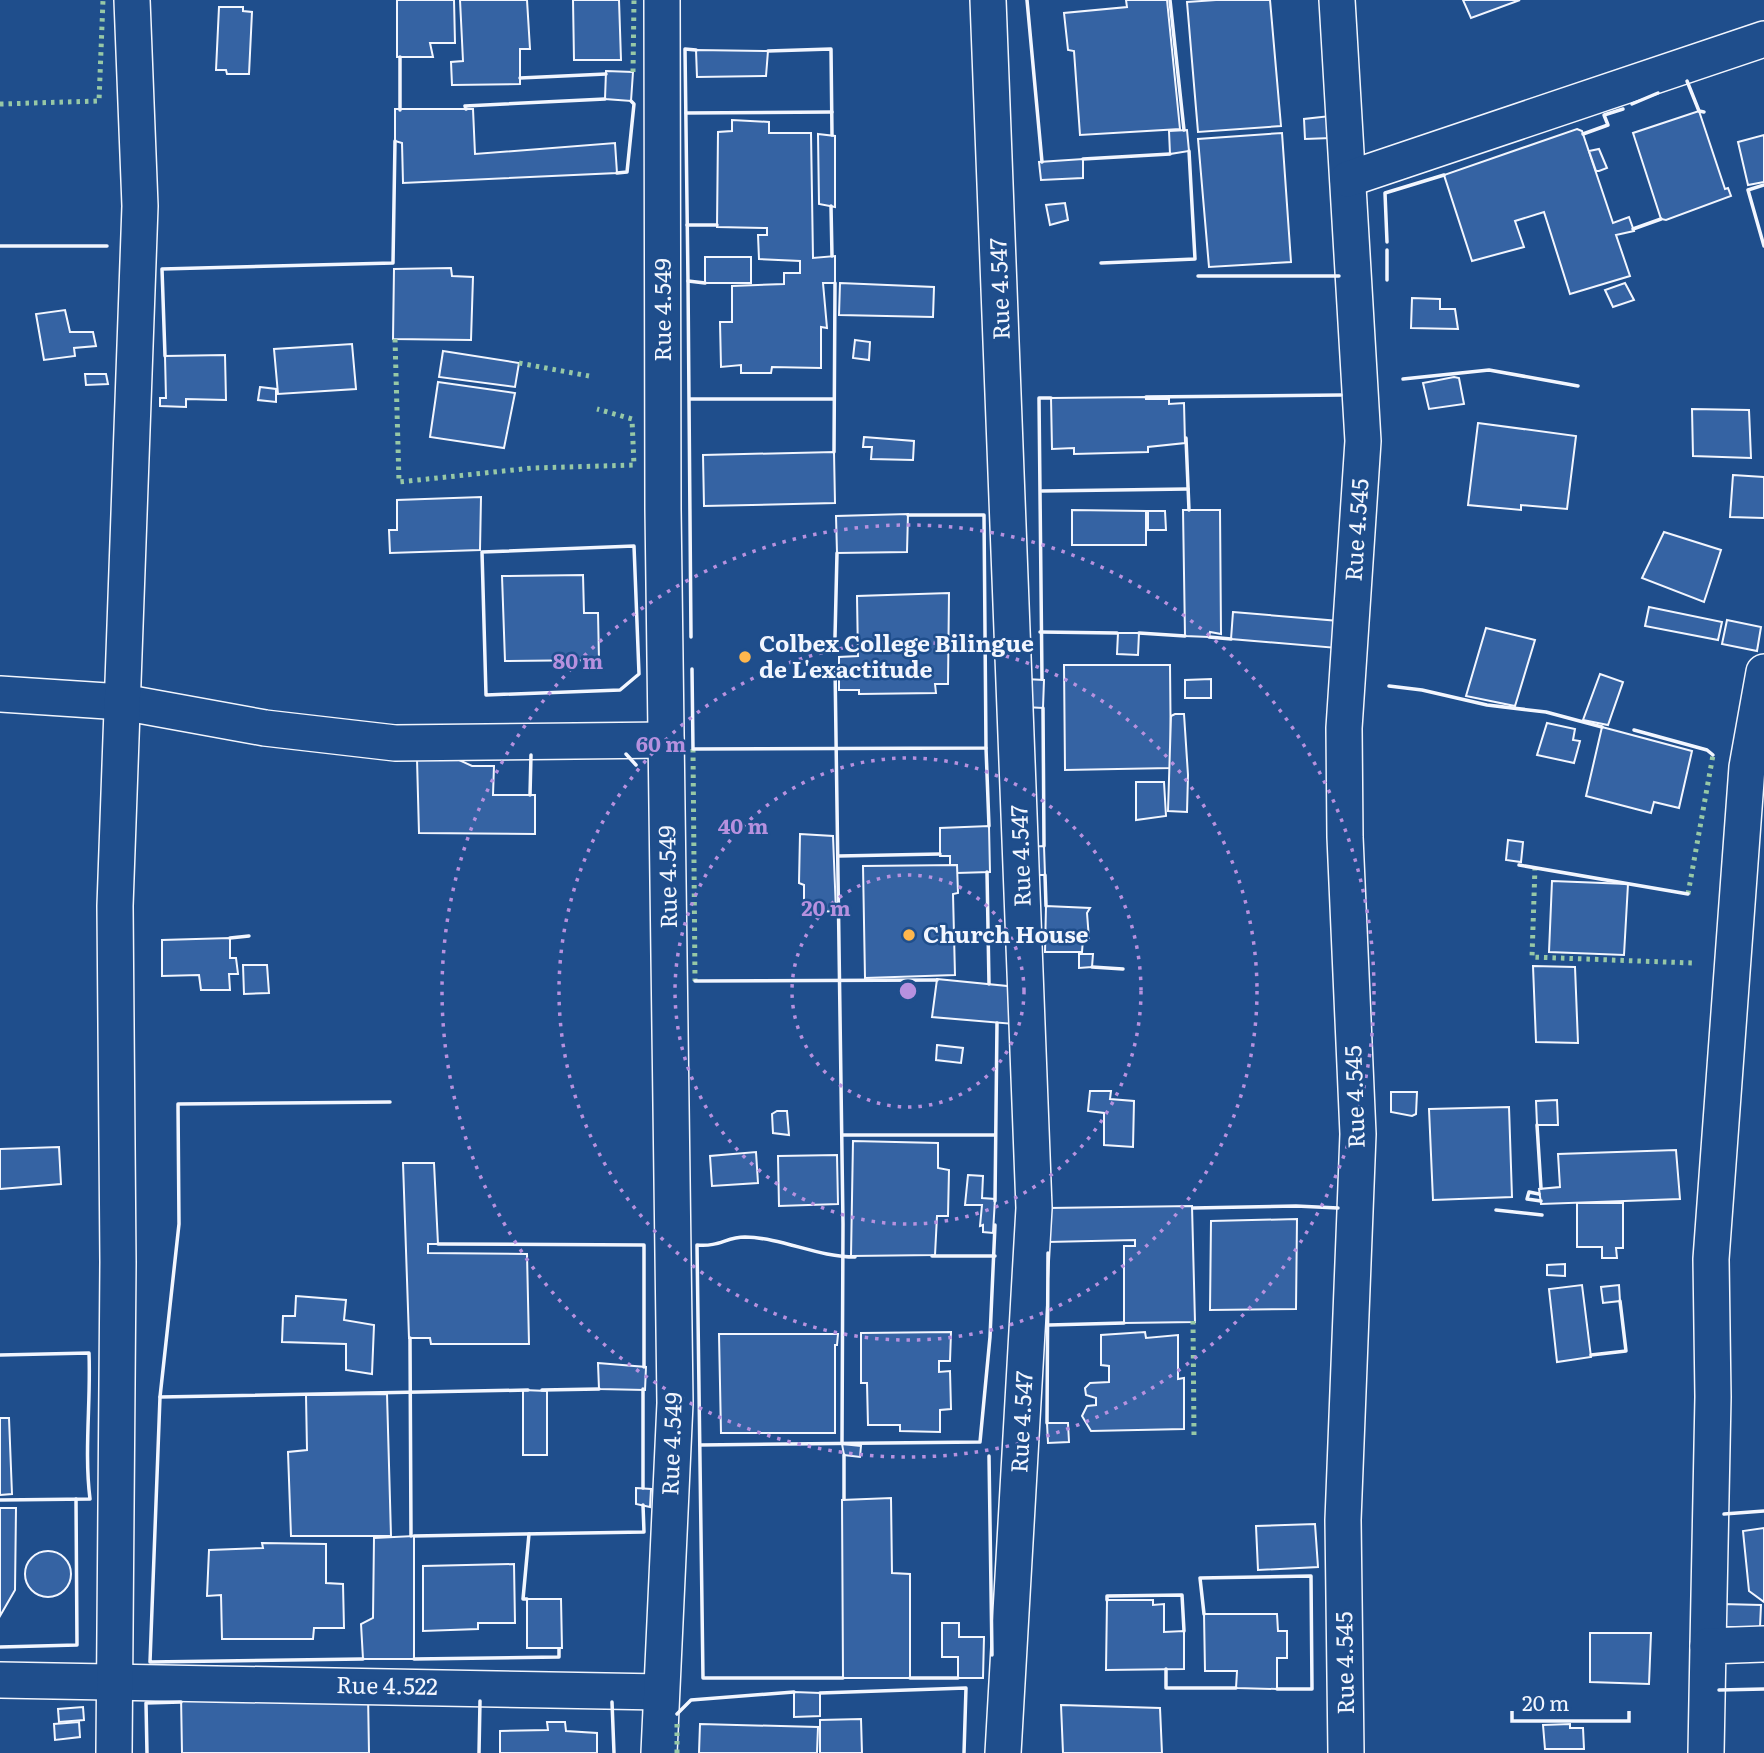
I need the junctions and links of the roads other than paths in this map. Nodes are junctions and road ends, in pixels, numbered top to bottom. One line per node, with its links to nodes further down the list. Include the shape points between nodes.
1 (132, 0): 9 (street, via 140,206)
2 (662, 0): 10 (street, Rue 4.549)
3 (988, 0): 18 (street, Rue 4.547, via 1034,1208)
4 (1337, 0): 6 (street, Rue 4.545)
5 (1764, 39): 6 (street)
6 (1348, 179): 19 (street, Rue 4.545, via 1363,441 1344,728 1358,1134 1343,1520)
7 (1764, 672): 12 (street, via 1747,767 1711,1259)
8 (0, 694): 9 (street)
9 (122, 702): 10 (street, via 265,728 395,743); 14 (street, via 115,906)
10 (666, 740): 15 (street, Rue 4.549, via 675,1403)
11 (1764, 1644): 12 (street)
12 (1709, 1646): 20 (street)
13 (0, 1680): 14 (street, Rue 4.522)
14 (114, 1681): 15 (street, Rue 4.522); 16 (street)
15 (661, 1692): 17 (street, Rue 4.549)
16 (114, 1753)
17 (659, 1753)
18 (1003, 1753)
19 (1346, 1753)
20 (1706, 1753)

